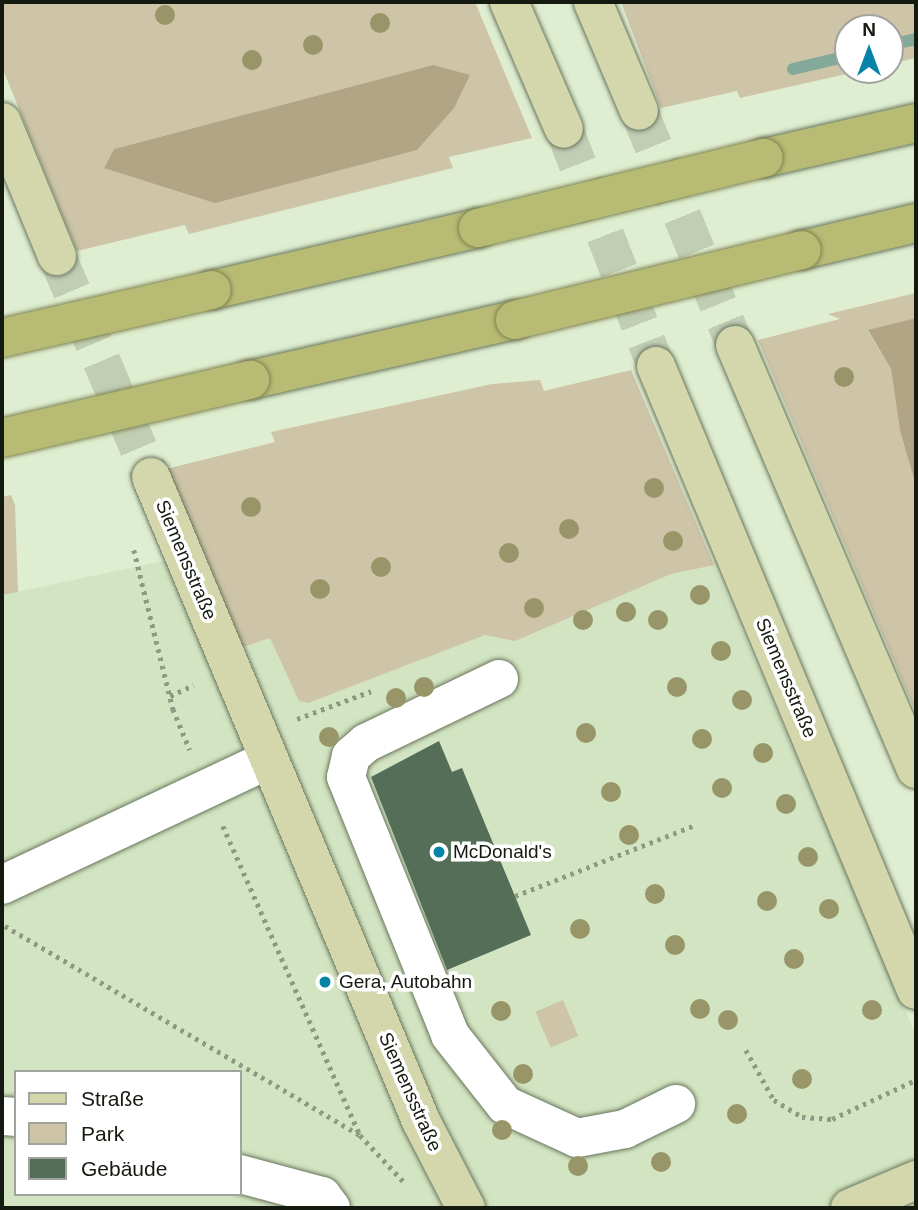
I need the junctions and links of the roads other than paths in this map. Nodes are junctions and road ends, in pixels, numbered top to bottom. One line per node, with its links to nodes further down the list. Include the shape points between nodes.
1 (509, 2): 6 (main road)
2 (593, 2): 3 (main road)
3 (639, 111)
4 (2, 122): 8 (main road)
5 (916, 123): 9 (highway, bridge)
6 (564, 129)
7 (916, 223): 12 (highway, bridge)
8 (57, 256)
9 (2, 338)
10 (735, 345): 16 (main road)
11 (656, 366): 18 (main road, Siemensstraße)
12 (2, 438)
13 (151, 477): 15 (main road, Siemensstraße)
14 (499, 679): 19 (street, via 366,743 351,756 346,777 450,1035 505,1105 577,1139 625,1129)
15 (268, 760): 17 (street); 22 (main road, Siemensstraße, via 421,1121)
16 (916, 769)
17 (2, 885)
18 (916, 990)
19 (676, 1104)
20 (242, 1175): 23 (street, via 322,1196)
21 (916, 1180): 24 (main road)
22 (470, 1202)
23 (331, 1208)
24 (850, 1208)

